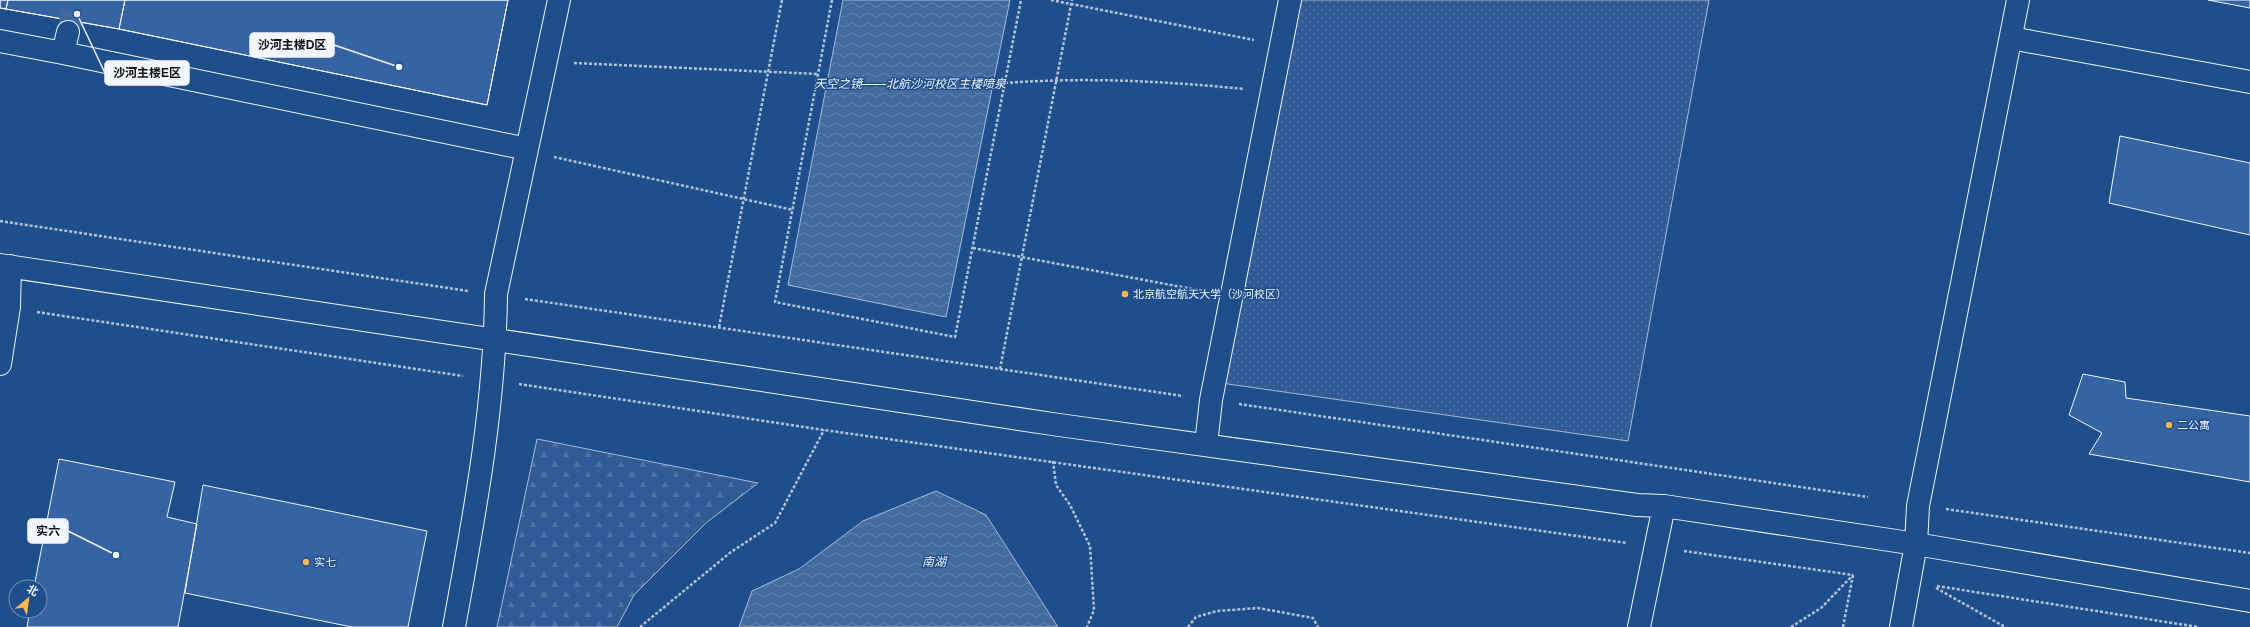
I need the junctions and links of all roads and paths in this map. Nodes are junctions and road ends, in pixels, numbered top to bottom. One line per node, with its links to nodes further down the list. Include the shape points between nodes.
1 (559, 0): 22 (street)
2 (782, 0): 16 (path)
3 (832, 0): 17 (path)
4 (1022, 0): 20 (path)
5 (1050, 0): 9 (path)
6 (1072, 0): 9 (path)
7 (1290, 0): 38 (street)
8 (2018, 0): 11 (street)
9 (1072, 4): 12 (path); 18 (path)
10 (68, 32): 14 (street)
11 (2010, 38): 19 (street); 45 (street, via 1918,506)
12 (1254, 40)
13 (0, 41): 14 (street)
14 (63, 53): 22 (street)
15 (568, 63): 16 (path)
16 (769, 71): 17 (path); 24 (path)
17 (818, 74): 25 (path)
18 (1056, 79): 20 (path); 21 (path, via 1168,81); 28 (path)
19 (2250, 82)
20 (1005, 83): 27 (path)
21 (1245, 89)
22 (527, 149): 31 (street)
23 (548, 156): 24 (path)
24 (745, 200): 25 (path); 33 (path)
25 (793, 210): 27 (path, via 775,302 955,337)
26 (0, 222): 31 (path)
27 (973, 248): 28 (path)
28 (1020, 257): 30 (path); 36 (path)
29 (5, 266): 32 (street); 34 (street)
30 (1203, 291)
31 (496, 294): 33 (path); 34 (street)
32 (9, 307): 35 (street); 37 (path)
33 (719, 327): 36 (path)
34 (496, 340): 37 (street); 40 (street)
35 (0, 364)
36 (1000, 369): 38 (path)
37 (491, 380): 39 (path); 50 (street, via 483,469)
38 (1211, 400): 40 (street); 42 (path)
39 (824, 430): 41 (path); 51 (path, via 775,523 731,552)
40 (1206, 445): 43 (street, via 1622,503)
41 (1053, 461): 46 (path); 52 (path, via 1056,485 1070,505 1090,546 1094,610)
42 (1868, 497)
43 (1664, 506): 45 (street); 46 (street)
44 (1945, 509): 47 (path)
45 (1916, 544): 49 (street); 58 (street)
46 (1655, 547): 48 (path); 55 (street)
47 (2250, 553)
48 (1853, 575): 56 (path, via 1821,608); 57 (path)
49 (2250, 601)
50 (454, 627)
51 (640, 627)
52 (1087, 627)
53 (1188, 627): 54 (path, via 1196,617 1217,611 1258,608 1314,618)
54 (1318, 627)
55 (1638, 627)
56 (1791, 627)
57 (1843, 627)
58 (1900, 627)
59 (2006, 627): 60 (path, via 1932,586)
60 (2198, 627)

